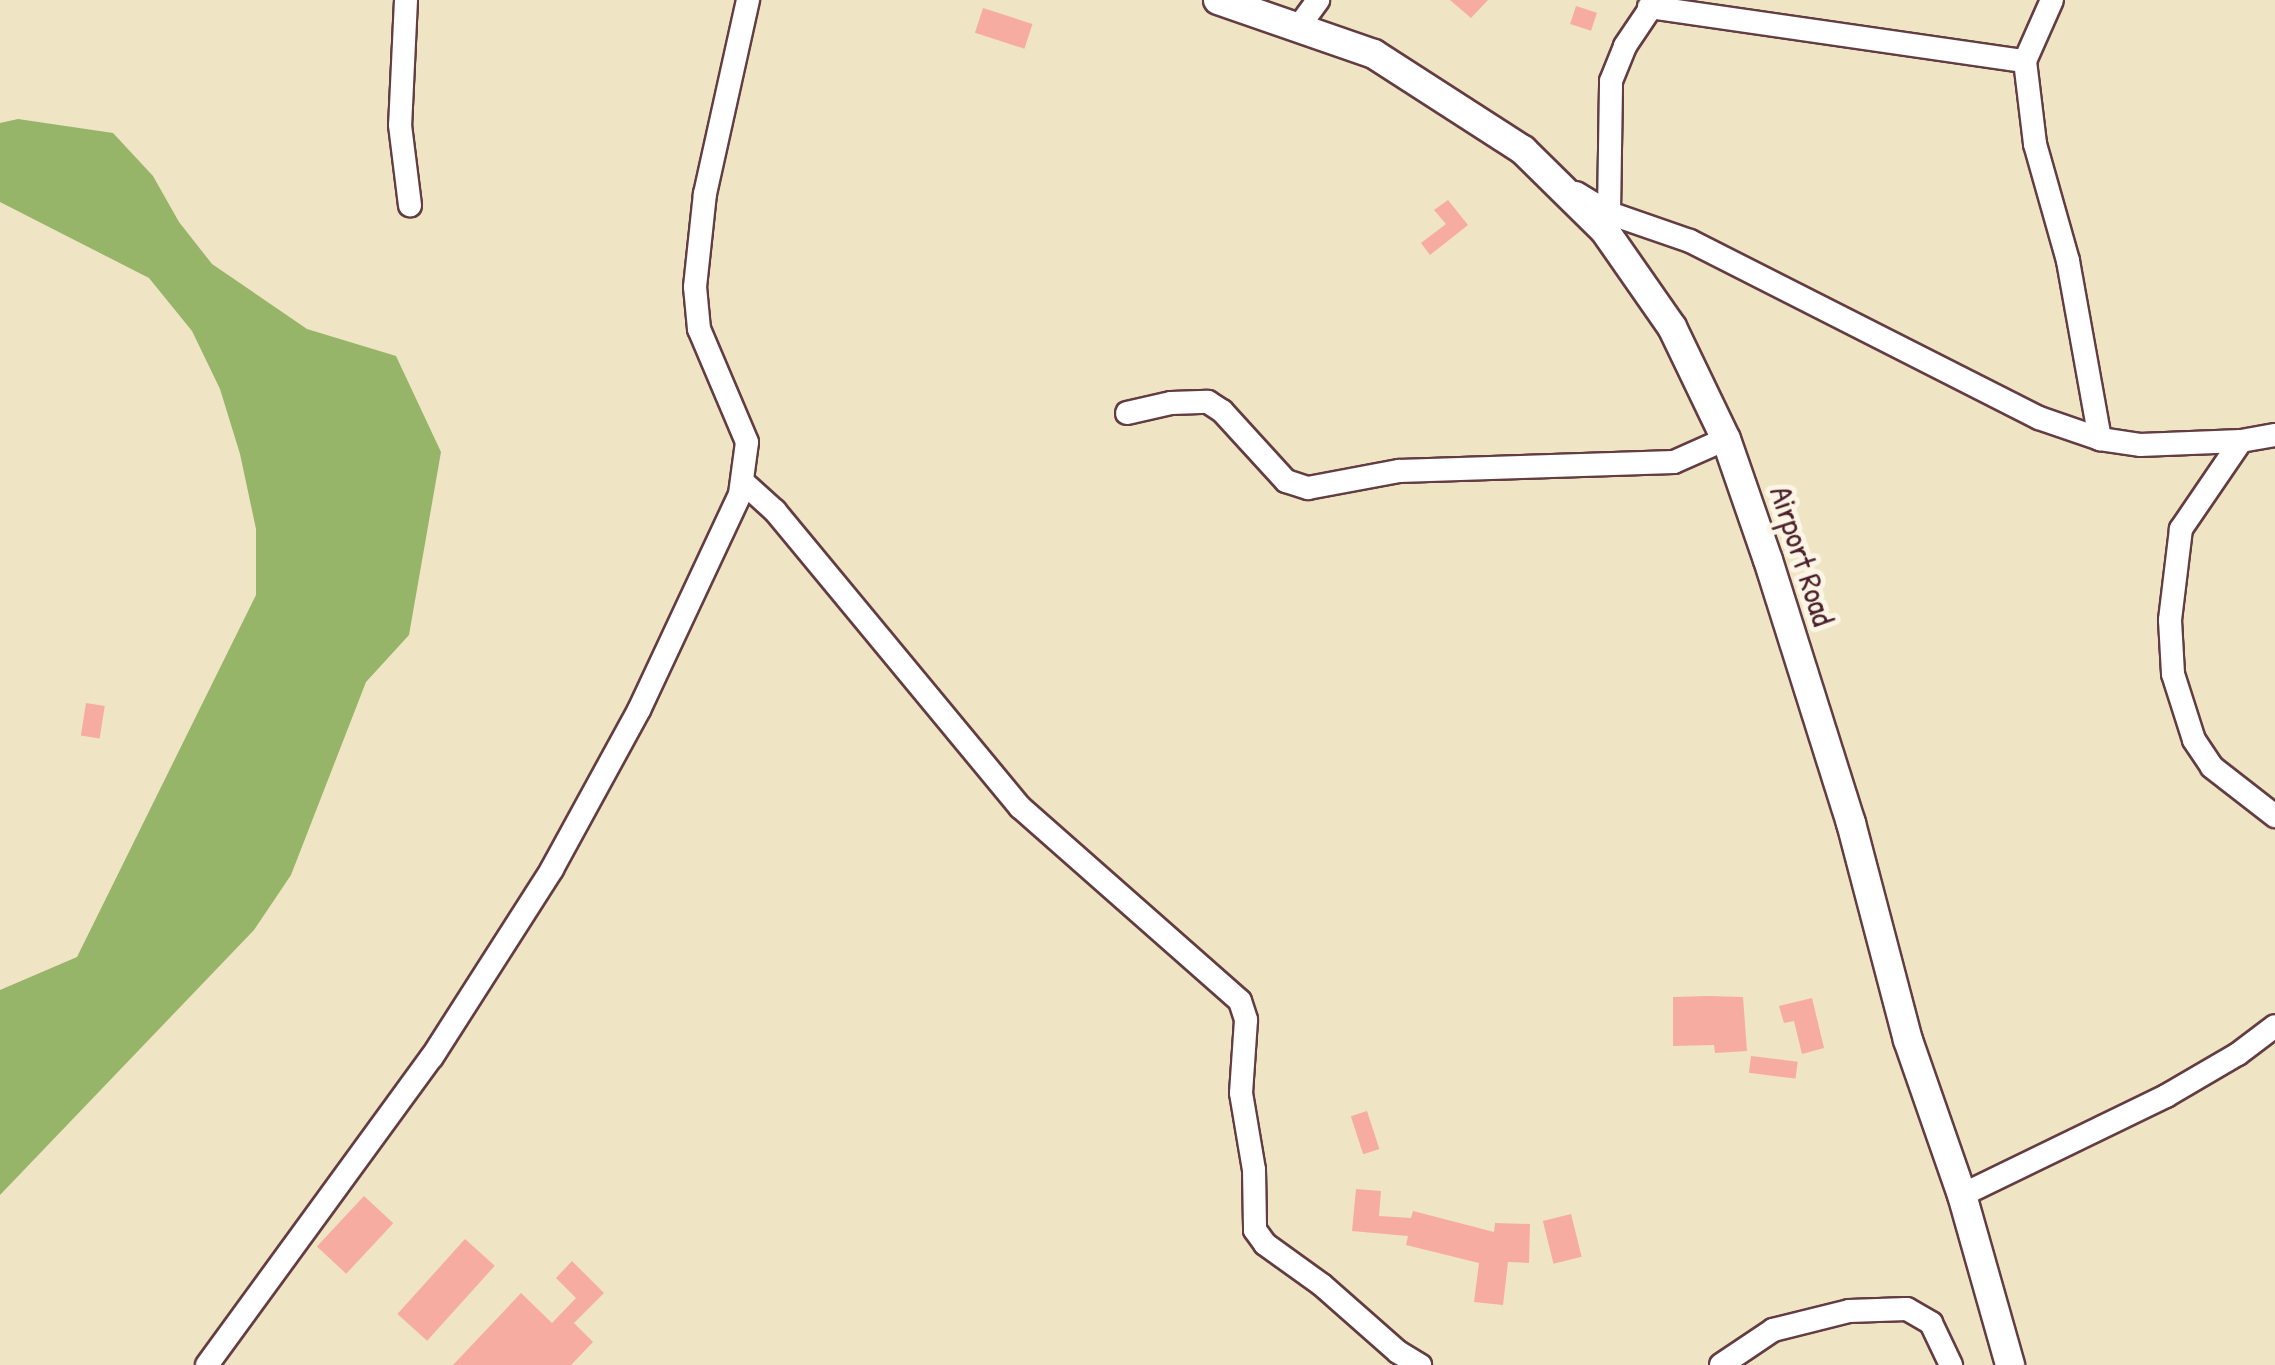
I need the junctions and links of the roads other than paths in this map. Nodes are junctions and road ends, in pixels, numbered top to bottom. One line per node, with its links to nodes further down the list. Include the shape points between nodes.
1 (406, 0): 10 (street, via 400,125)
2 (748, 0): 17 (street, via 705,194 695,288 700,329 746,442)
3 (1218, 0): 7 (main road, Airport Road)
4 (1318, 0): 7 (street)
5 (2052, 0): 8 (street)
6 (1653, 4): 8 (street); 11 (street, via 1611,81)
7 (1300, 25): 9 (main road, Airport Road, via 1374,54 1439,92)
8 (2025, 61): 15 (street, via 2036,144 2068,261)
9 (1564, 186): 11 (street); 14 (main road, Airport Road, via 1605,231 1672,327)
10 (410, 205)
11 (1610, 213): 15 (street, via 1690,241 2039,418)
12 (1128, 413): 14 (street, via 1208,402 1286,481 1308,488 1399,471 1674,462)
13 (2275, 435): 16 (street)
14 (1726, 439): 20 (main road, Airport Road, via 1850,823 1908,1040)
15 (2100, 439): 16 (street, via 2140,445)
16 (2241, 441): 18 (street, via 2181,529 2170,620 2172,674 2194,740 2212,767)
17 (743, 482): 21 (street, via 640,710 552,869 432,1057); 22 (street, via 775,511 1020,808 1240,1001 1246,1020 1241,1092 1256,1230)
18 (2275, 816)
19 (2275, 1026): 20 (street, via 2166,1096)
20 (1962, 1195): 25 (main road, Airport Road)
21 (207, 1365)
22 (1420, 1365)
23 (1721, 1365): 24 (street, via 1773,1330 1850,1311 1907,1309 1931,1323)
24 (1951, 1365)
25 (2010, 1365)

